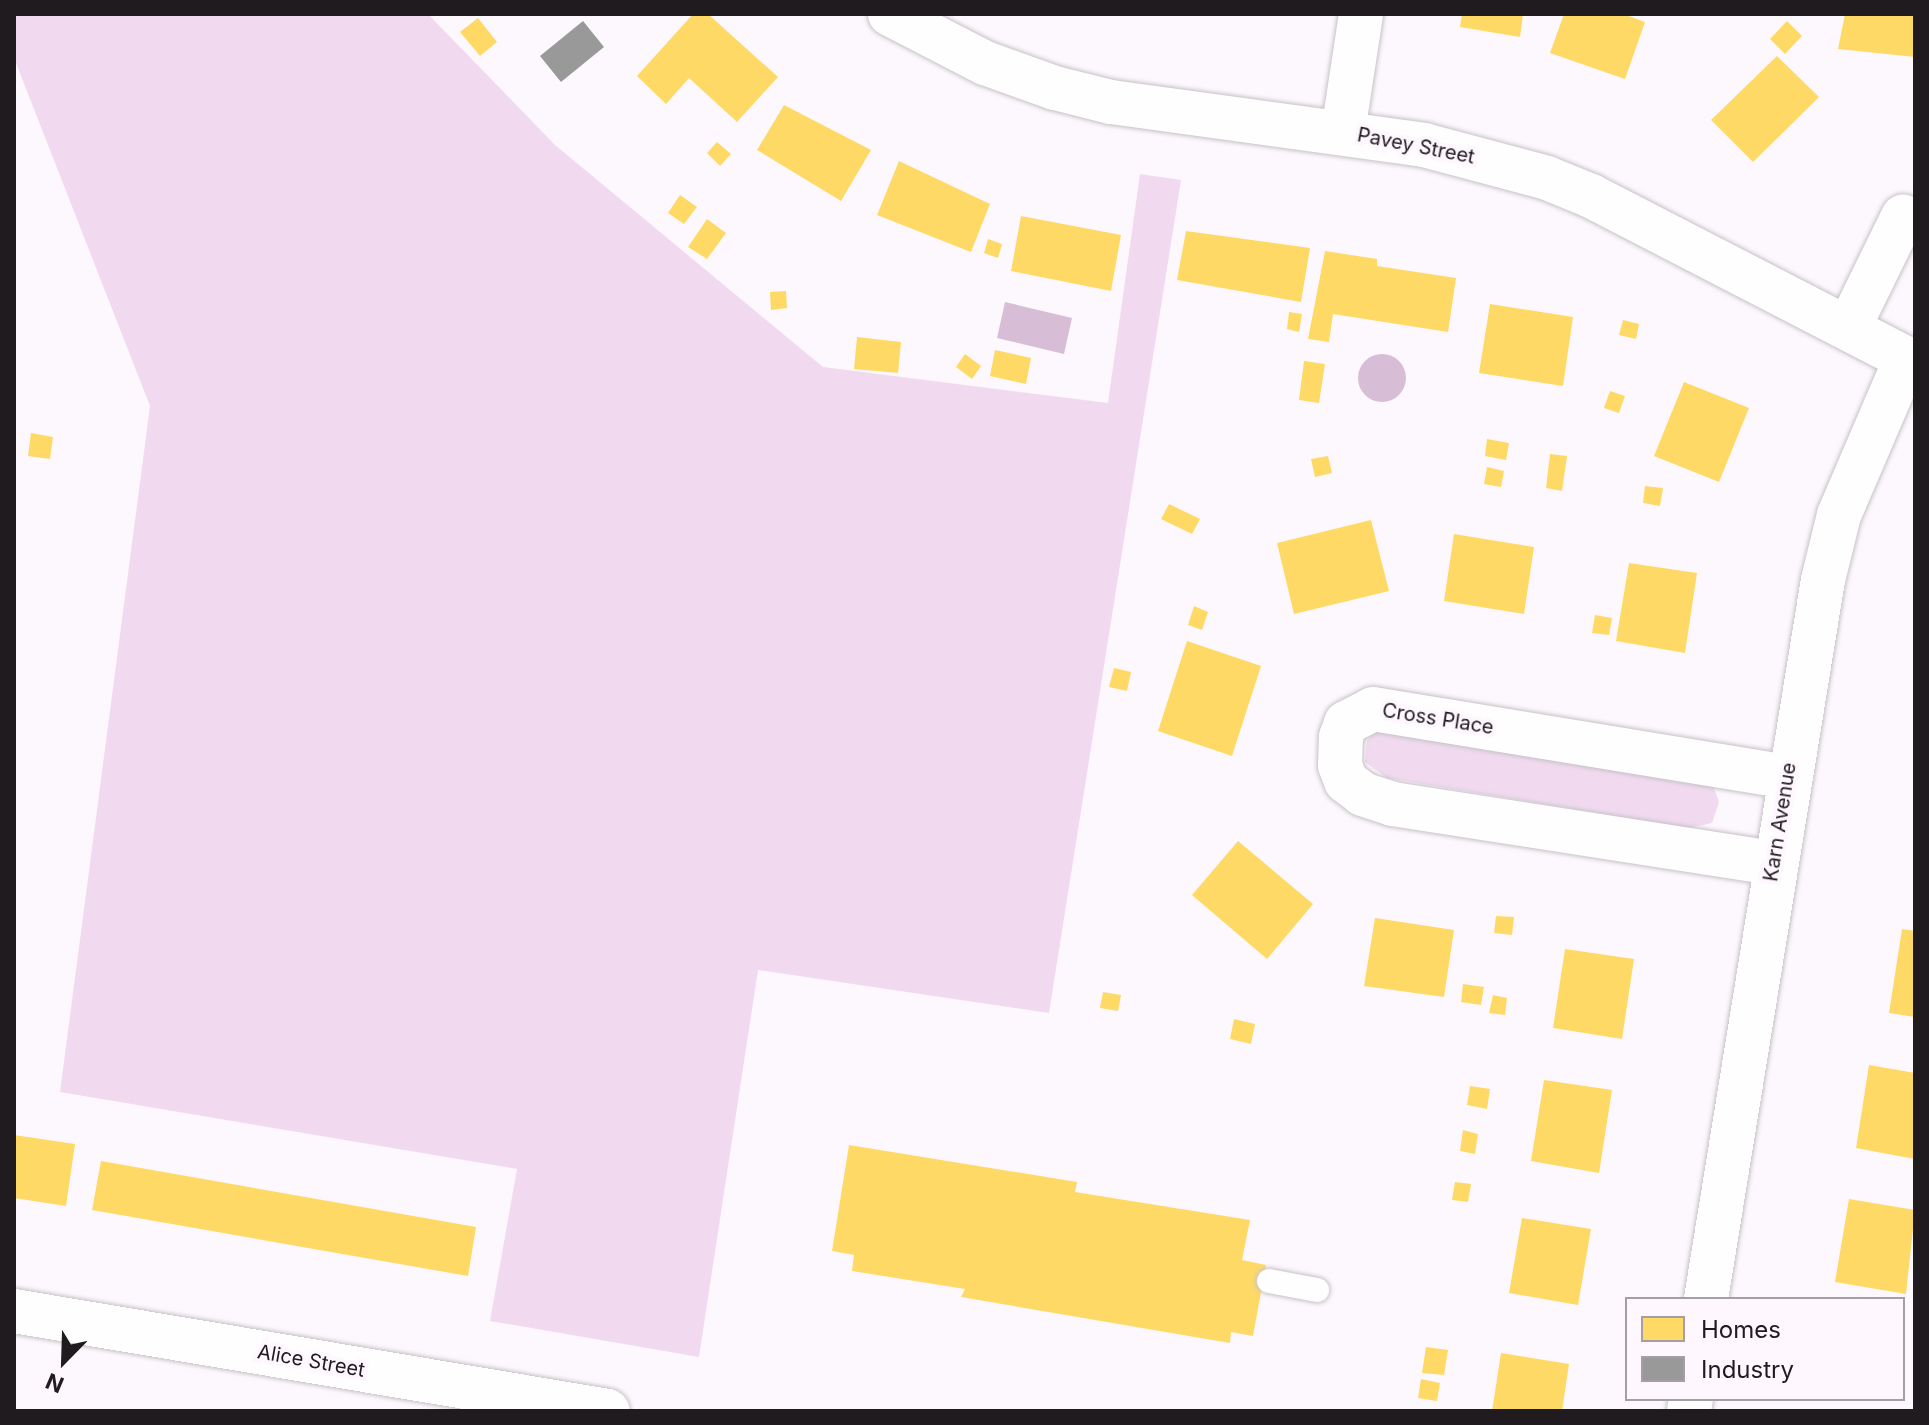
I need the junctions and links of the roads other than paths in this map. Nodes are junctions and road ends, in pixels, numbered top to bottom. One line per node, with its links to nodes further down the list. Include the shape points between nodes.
1 (890, 14): 3 (street, Pavey Street, via 954,49 1041,84 1111,102)
2 (1361, 14): 3 (street)
3 (1343, 132): 5 (street, Pavey Street, via 1424,145 1547,178)
4 (1903, 217): 5 (street)
5 (1849, 327): 6 (street, Pavey Street)
6 (1911, 361): 7 (street, Karn Avenue, via 1839,515)
7 (1787, 777): 8 (street, Karn Avenue); 8 (street, Cross Place, via 1373,709 1346,723 1341,737 1340,765 1346,781 1363,794 1393,804)
8 (1773, 863): 11 (street, Karn Avenue)
9 (1269, 1281): 10 (lane)
10 (1317, 1290)
11 (1706, 1297)
12 (14, 1311): 13 (street, Alice Street)
13 (535, 1405): 14 (street, Alice Street)
14 (608, 1411)

